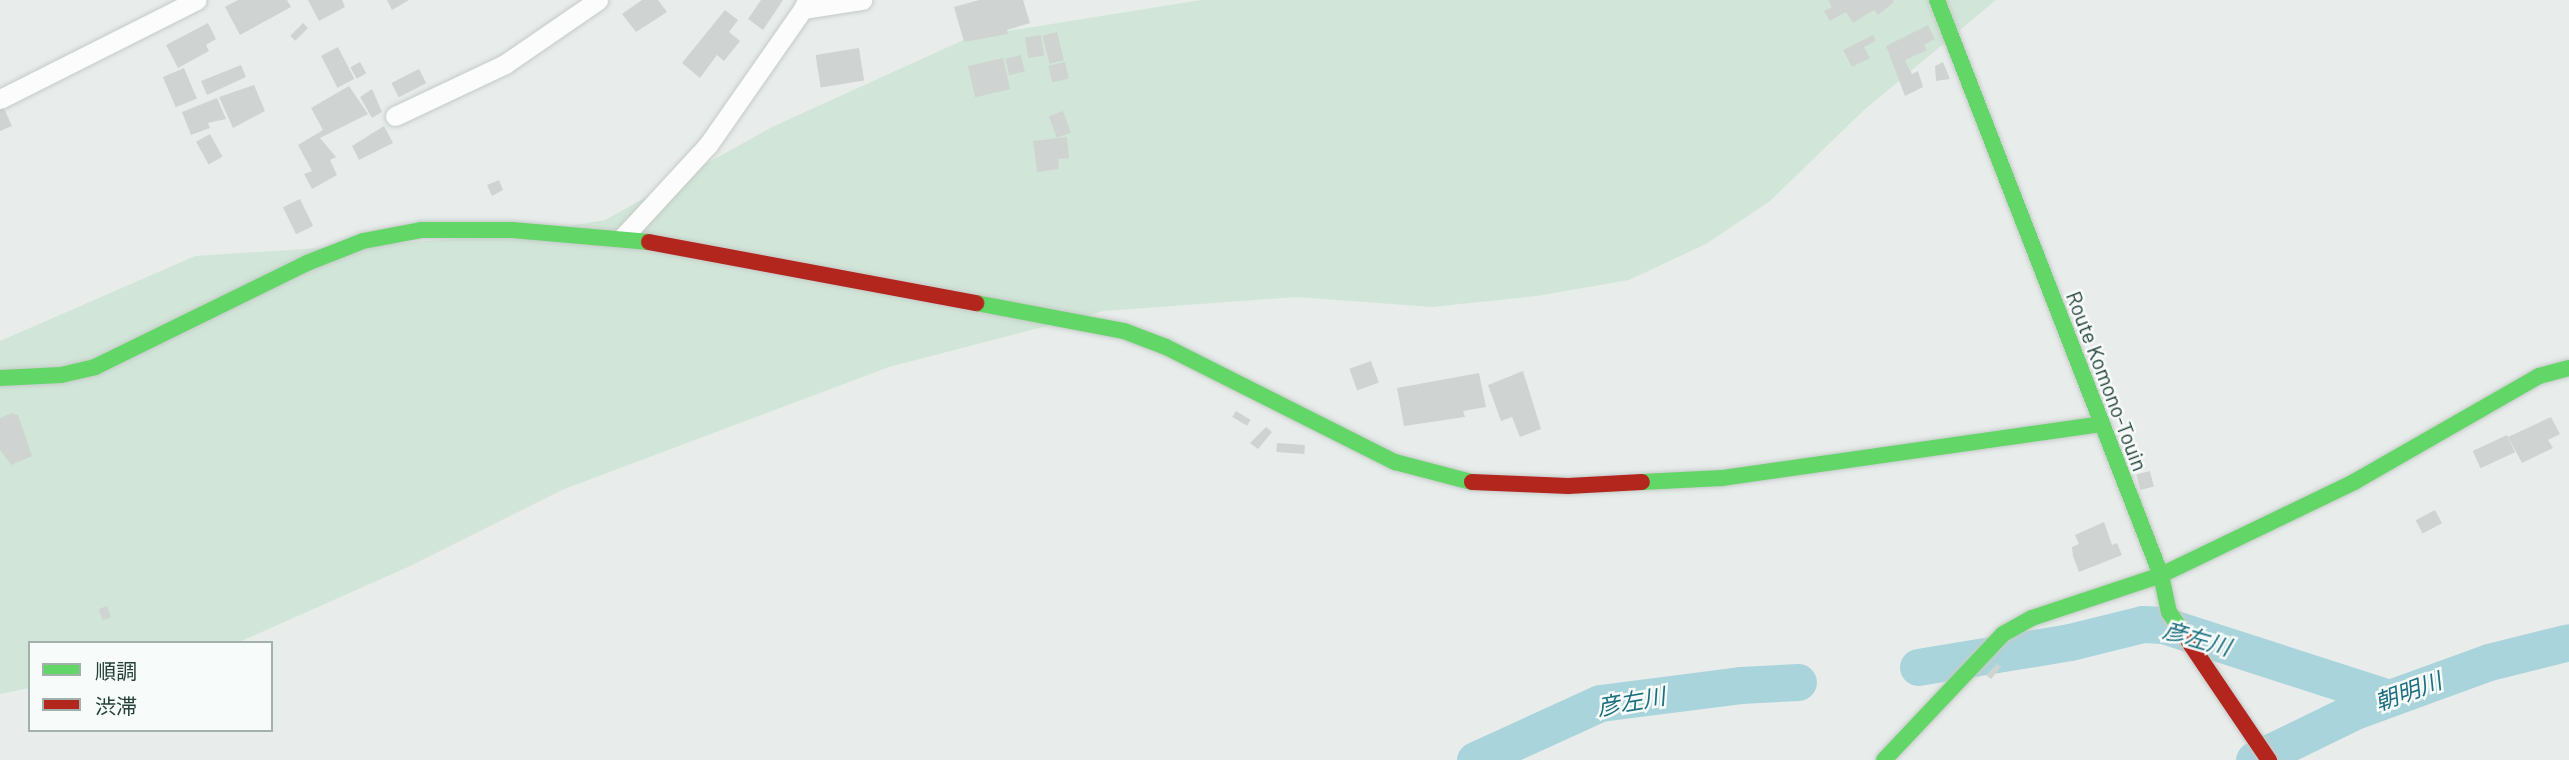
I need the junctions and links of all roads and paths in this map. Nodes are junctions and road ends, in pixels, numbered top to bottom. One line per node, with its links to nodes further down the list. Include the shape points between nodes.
1 (197, 0): 6 (street)
2 (598, 0): 7 (street, via 505,64)
3 (862, 0): 5 (street)
4 (1937, 0): 11 (street, Route Komono-Touin)
5 (805, 5): 8 (street, via 708,145)
6 (0, 99)
7 (395, 116)
8 (622, 237): 10 (street, via 512,230 390,233 307,263 96,367 61,375); 11 (street, via 1124,331 1166,347 1395,462 1459,482 1568,486 1722,478)
9 (2569, 368): 12 (street, via 2539,376 2354,482)
10 (0, 379)
11 (2100, 425): 12 (street, Route Komono-Touin)
12 (2161, 575): 13 (street, via 2032,618 2003,634); 14 (street, Route Komono-Touin, via 2169,612)
13 (1884, 760)
14 (2269, 760)

